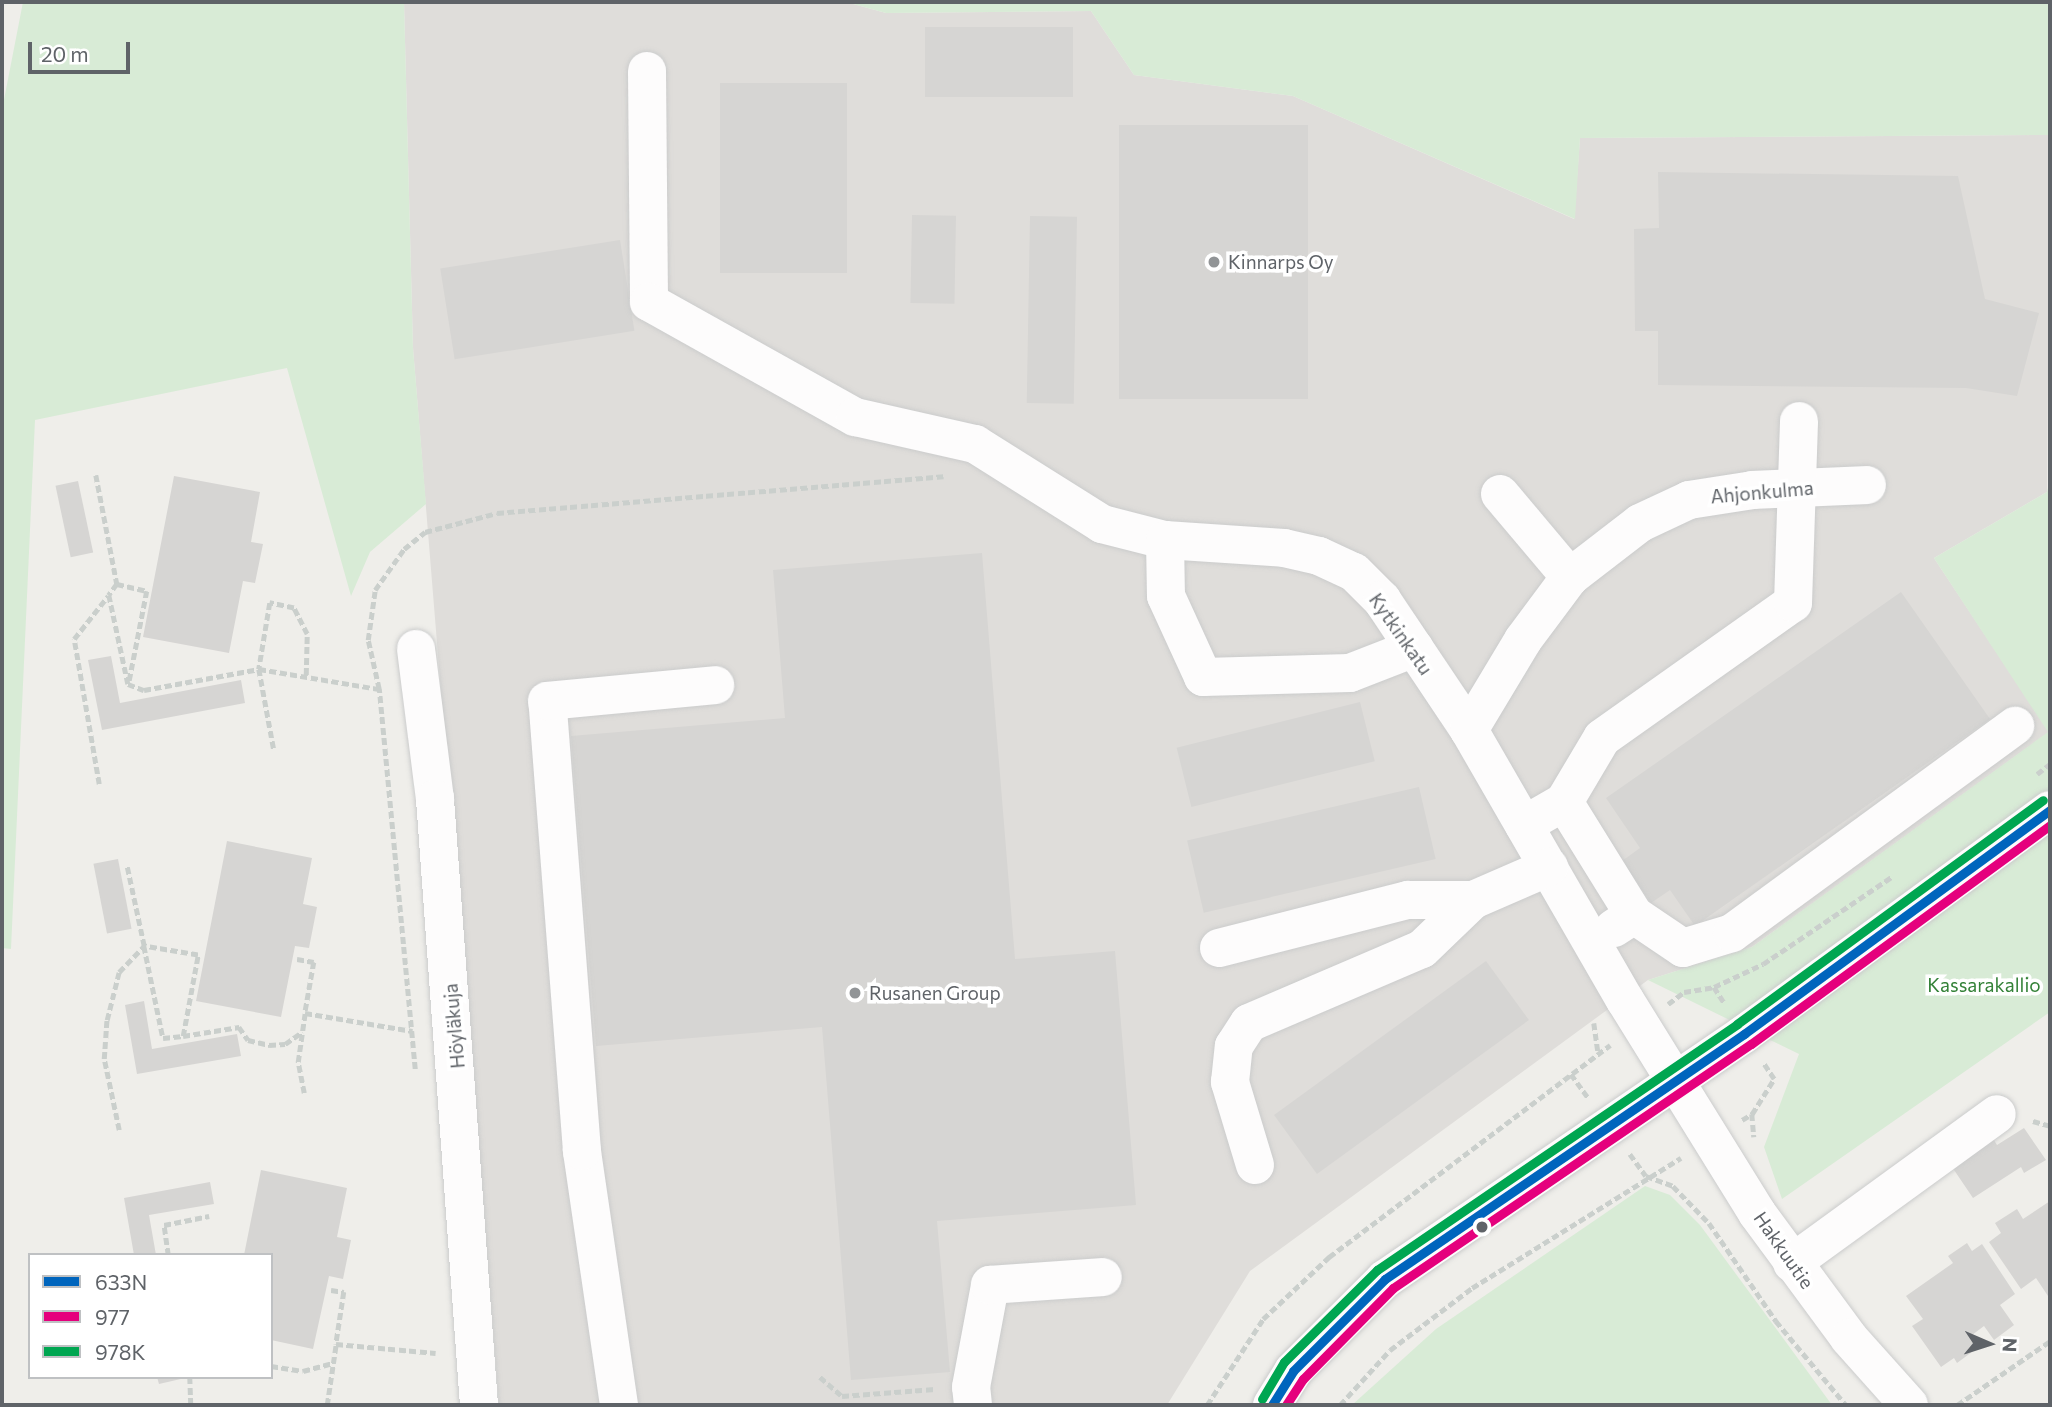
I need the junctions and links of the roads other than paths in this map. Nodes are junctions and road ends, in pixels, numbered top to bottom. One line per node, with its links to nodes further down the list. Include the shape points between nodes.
1 (647, 71): 6 (street, Kytkinkatu, via 649,302 855,417 975,444 1102,524)
2 (1799, 421): 4 (street)
3 (1867, 485): 4 (street, Ahjonkulma)
4 (1797, 488): 7 (street, Ahjonkulma, via 1689,500 1640,523); 14 (street, via 1793,603 1602,738)
5 (1500, 494): 7 (street)
6 (1165, 540): 8 (street, Kytkinkatu, via 1284,548 1319,556 1354,572 1382,600); 8 (street, via 1166,596 1203,677 1350,673)
7 (1570, 578): 12 (street, Ahjonkulma, via 1523,640)
8 (1414, 648): 12 (street, Kytkinkatu)
9 (416, 649): 27 (street, Höyläkuja, via 443,893)
10 (715, 685): 28 (street, via 547,701 582,1151)
11 (2015, 726): 18 (street, via 1732,933 1683,948)
12 (1469, 730): 15 (street, Kytkinkatu)
13 (2041, 794): 21 (street)
14 (1564, 802): 15 (street); 18 (street)
15 (1524, 825): 16 (street, Kytkinkatu)
16 (1549, 867): 17 (street); 19 (street, Kytkinkatu)
17 (1473, 900): 20 (street, via 1408,900); 23 (street, via 1422,949 1249,1023 1234,1046 1230,1082)
18 (1634, 915): 19 (street)
19 (1591, 942): 21 (street, Kytkinkatu)
20 (1219, 948)
21 (1676, 1081): 24 (street, Hakkuutie); 29 (street, via 1385,1279 1293,1371)
22 (1997, 1114): 24 (street)
23 (1255, 1165)
24 (1792, 1263): 30 (street, Hakkuutie, via 1849,1338)
25 (1103, 1277): 26 (street, via 990,1285)
26 (972, 1396)
27 (479, 1405)
28 (619, 1405)
29 (1272, 1405)
30 (1909, 1405)

